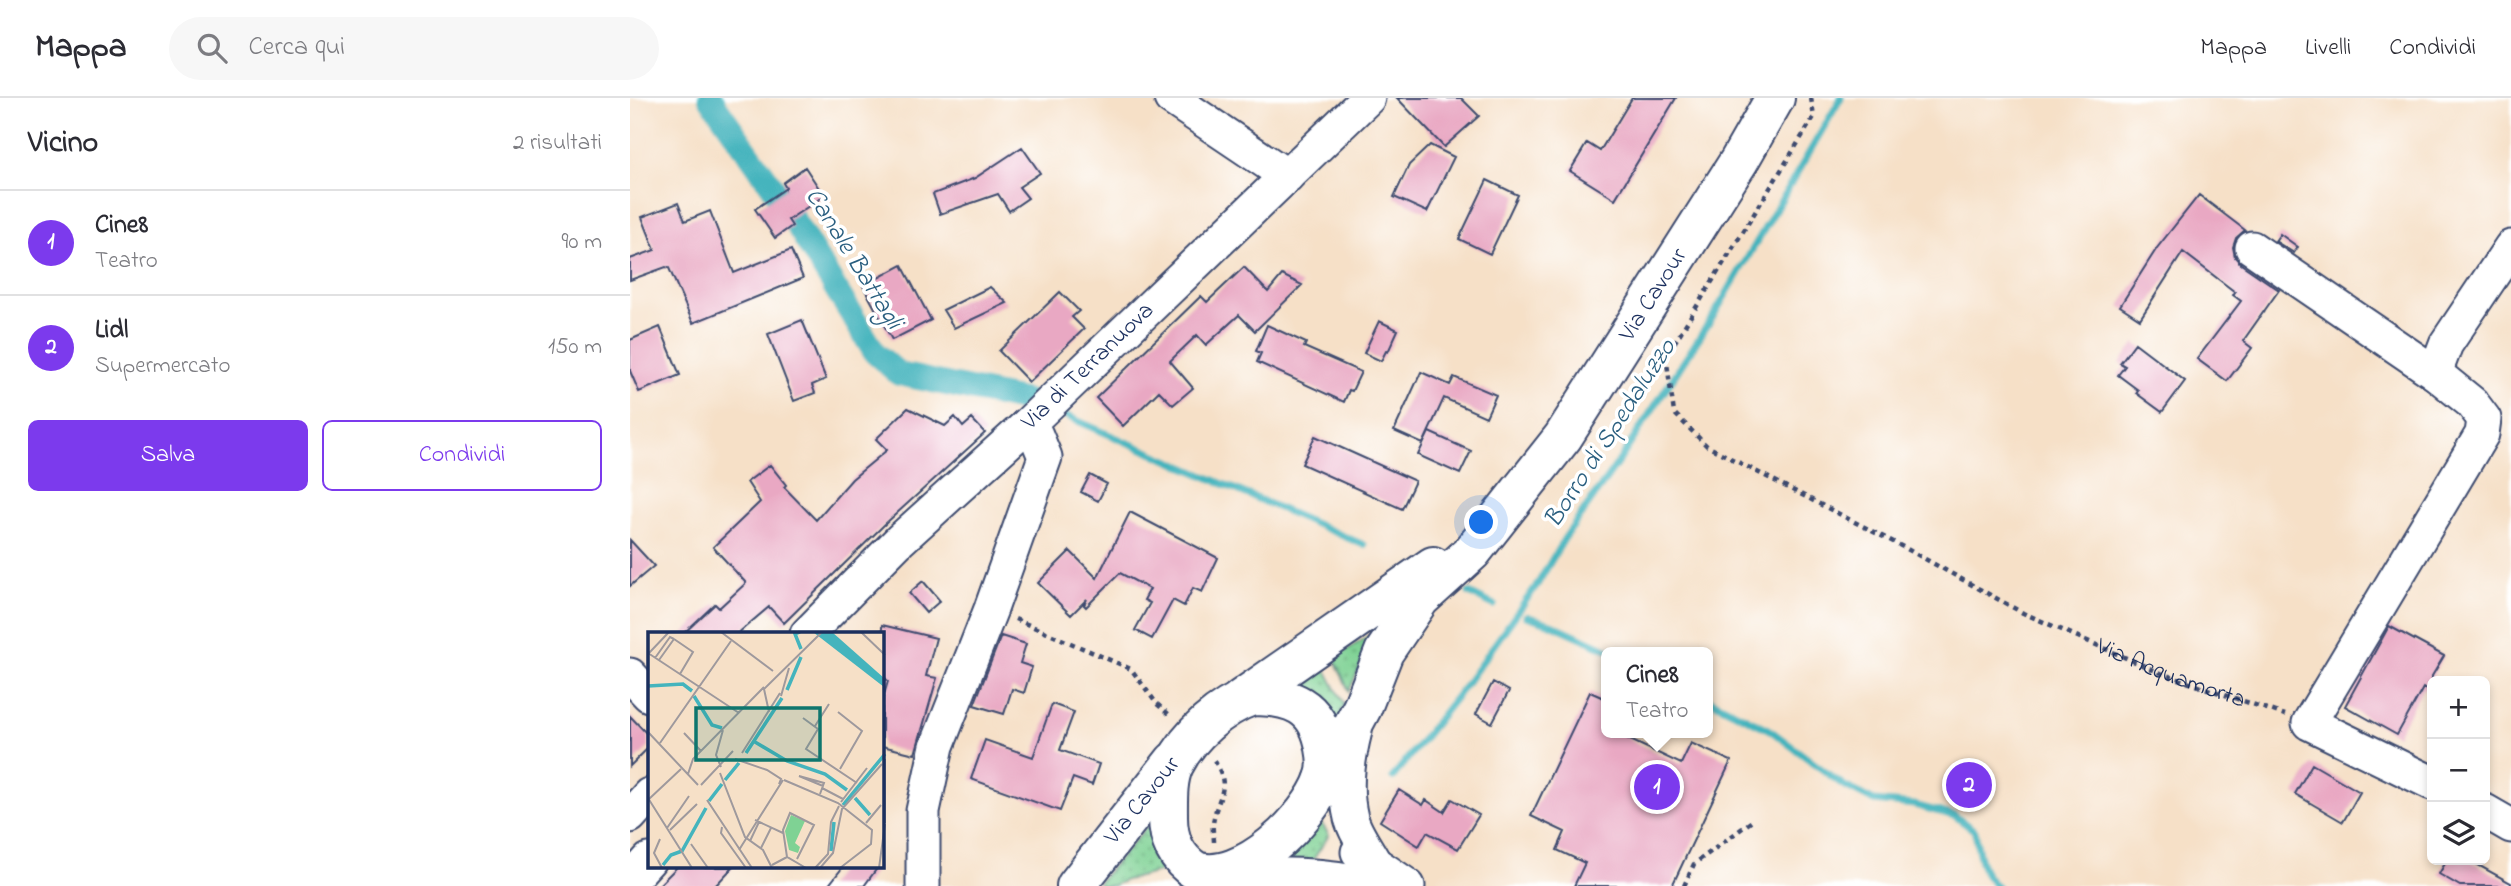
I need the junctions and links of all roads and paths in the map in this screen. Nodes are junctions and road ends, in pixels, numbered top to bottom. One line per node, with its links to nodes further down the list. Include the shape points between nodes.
1 (1171, 98): 7 (street)
2 (1368, 98): 7 (street, Via di Terranuova)
3 (1757, 98): 6 (main road)
4 (1775, 98): 6 (main road, Via Cavour)
5 (1811, 98): 19 (path, Via Acquamorta, via 1814,117 1666,356 1674,413 1707,446 2023,613 2163,674)
6 (1739, 160): 12 (main road, Via Cavour, via 1563,437)
7 (1287, 176): 11 (street, Via di Terranuova)
8 (2511, 247): 10 (street, via 2446,344)
9 (2252, 248): 10 (street)
10 (2435, 373): 19 (street, via 2472,403 2484,419 2482,434)
11 (1026, 426): 13 (street, via 1045,457); 14 (street, Via di Terranuova, via 900,540)
12 (1525, 487): 17 (main road, Via Cavour, via 1439,562); 18 (main road, Via Cavour, via 1472,552 1420,599 1384,652)
13 (991, 609): 20 (path, via 1131,669); 34 (street, via 937,746 923,811)
14 (809, 632)
15 (630, 675): 16 (street)
16 (648, 694)
17 (1230, 706): 20 (main road, Via Cavour); 21 (main road, Via Cavour, via 1252,696 1276,696 1305,708 1323,734)
18 (1362, 708): 21 (main road, Via Cavour); 32 (street, via 1349,753 1348,781 1351,819)
19 (2309, 723): 22 (street)
20 (1191, 742): 31 (path, via 1221,771 1224,790 1213,823); 31 (main road, Via Cavour, via 1170,778 1168,829 1178,856 1202,875); 35 (main road, Via Cavour)
21 (1324, 779): 31 (main road, Via Cavour, via 1308,810 1278,844 1243,872); 32 (street, via 1341,830)
22 (2427, 781)
23 (648, 795): 25 (street)
24 (648, 795): 27 (street)
25 (630, 806)
26 (2490, 814): 29 (street)
27 (630, 816)
28 (1752, 821): 37 (path, via 1694,864)
29 (2511, 826)
30 (648, 861): 33 (street)
31 (1208, 874): 32 (street, via 1357,881)
32 (1374, 874): 36 (street)
33 (630, 881)
34 (923, 886)
35 (1076, 886)
36 (1408, 886)
37 (1684, 886)

